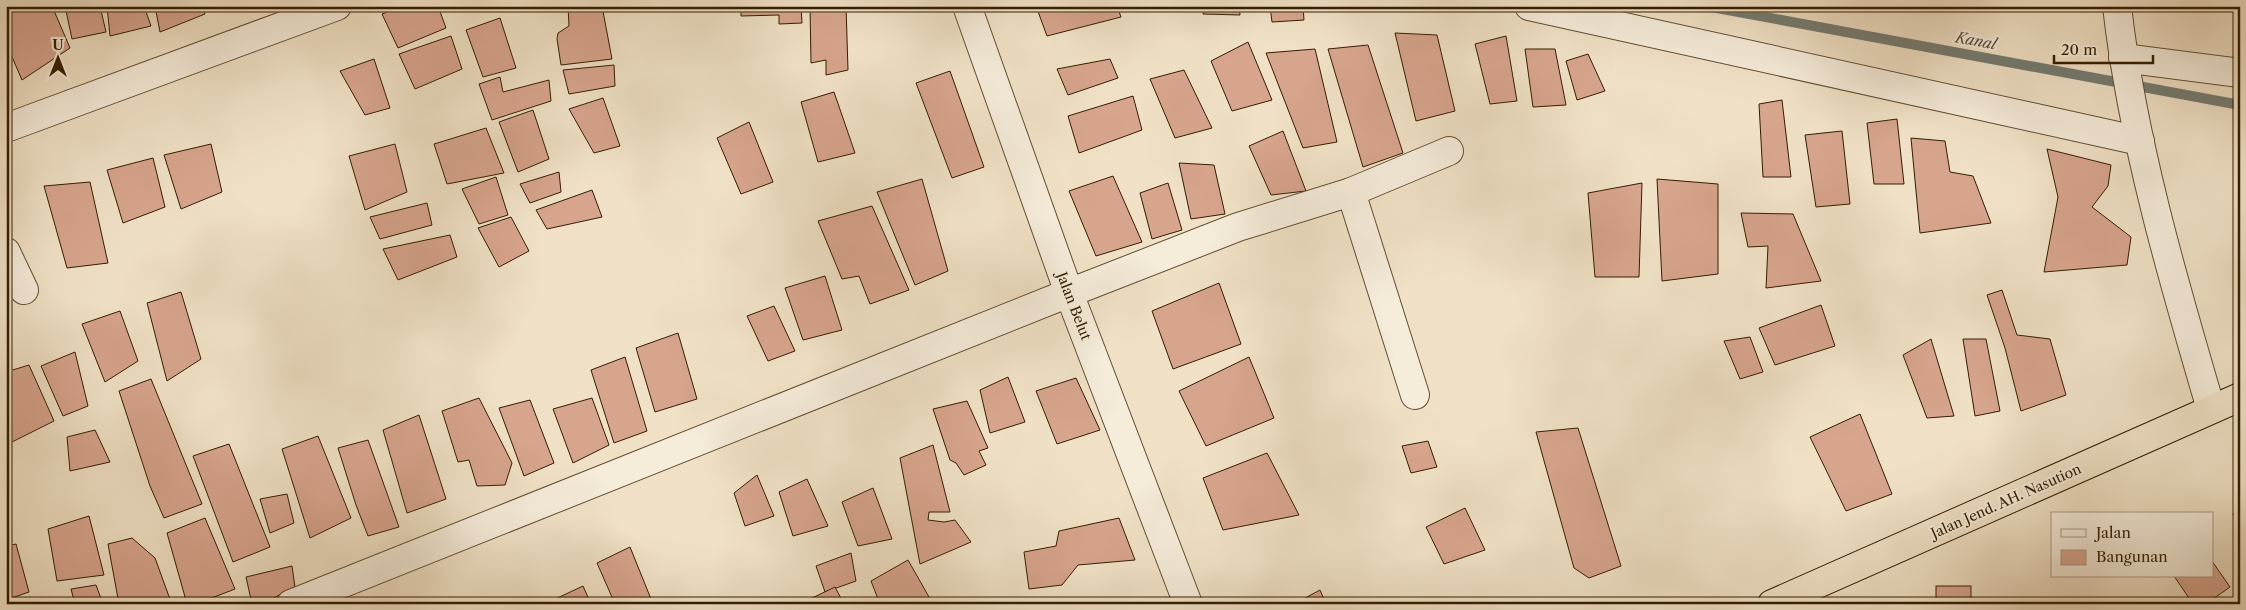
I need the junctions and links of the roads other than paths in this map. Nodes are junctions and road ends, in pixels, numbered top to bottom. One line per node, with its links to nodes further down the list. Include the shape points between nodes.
1 (337, 6): 7 (street)
2 (967, 6): 13 (street, Jalan Belut)
3 (1529, 6): 8 (street)
4 (2117, 6): 5 (street)
5 (2123, 58): 6 (street); 8 (street)
6 (2240, 73)
7 (6, 128)
8 (2139, 131): 16 (street, via 2181,306)
9 (1449, 151): 10 (street)
10 (1351, 192): 13 (street, via 1238,227); 14 (street)
11 (6, 252): 12 (street)
12 (24, 290)
13 (1069, 293): 17 (street); 18 (street, Jalan Belut)
14 (1415, 395)
15 (2240, 397): 16 (highway, Jalan Jend. AH. Nasution)
16 (2212, 409): 19 (highway, Jalan Jend. AH. Nasution)
17 (292, 604)
18 (1188, 604)
19 (1772, 604)

